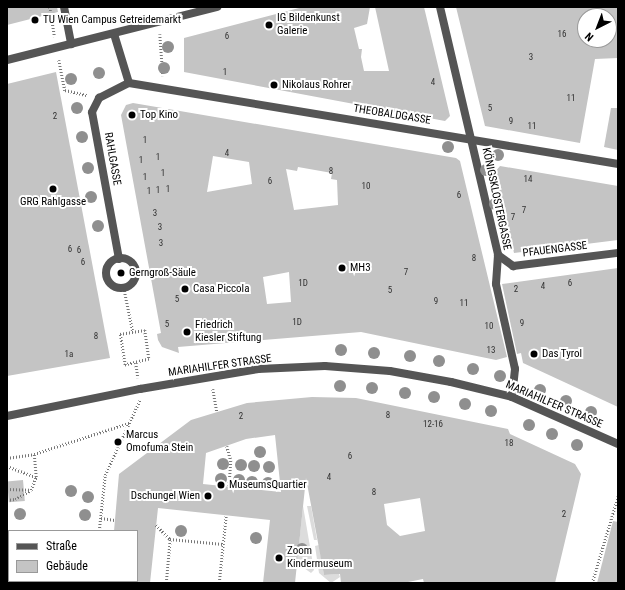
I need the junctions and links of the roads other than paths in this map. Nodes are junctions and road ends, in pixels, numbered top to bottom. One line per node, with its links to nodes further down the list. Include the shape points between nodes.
1 (64, 7): 5 (street)
2 (217, 7): 4 (street)
3 (440, 7): 8 (street, KÖNIGSKLOSTERGASSE)
4 (114, 34): 5 (street); 7 (street)
5 (71, 44): 6 (street)
6 (7, 60)
7 (129, 83): 8 (street, THEOBALDGASSE); 12 (street, RAHLGASSE, via 99,98 92,112)
8 (471, 139): 9 (street, THEOBALDGASSE); 11 (street, KÖNIGSKLOSTERGASSE)
9 (618, 164)
10 (618, 253): 11 (street, PFAUENGASSE, via 513,266)
11 (498, 255): 13 (street, KÖNIGSKLOSTERGASSE, via 496,284 515,369)
12 (119, 259): 12 (street, via 128,261 135,271 134,281 124,288 115,287 107,278 108,266)
13 (512, 397): 14 (street, MARIAHILFER STRASSE, via 397,372 340,367 258,369); 15 (street, MARIAHILFER STRASSE)
14 (7, 416)
15 (618, 444)

